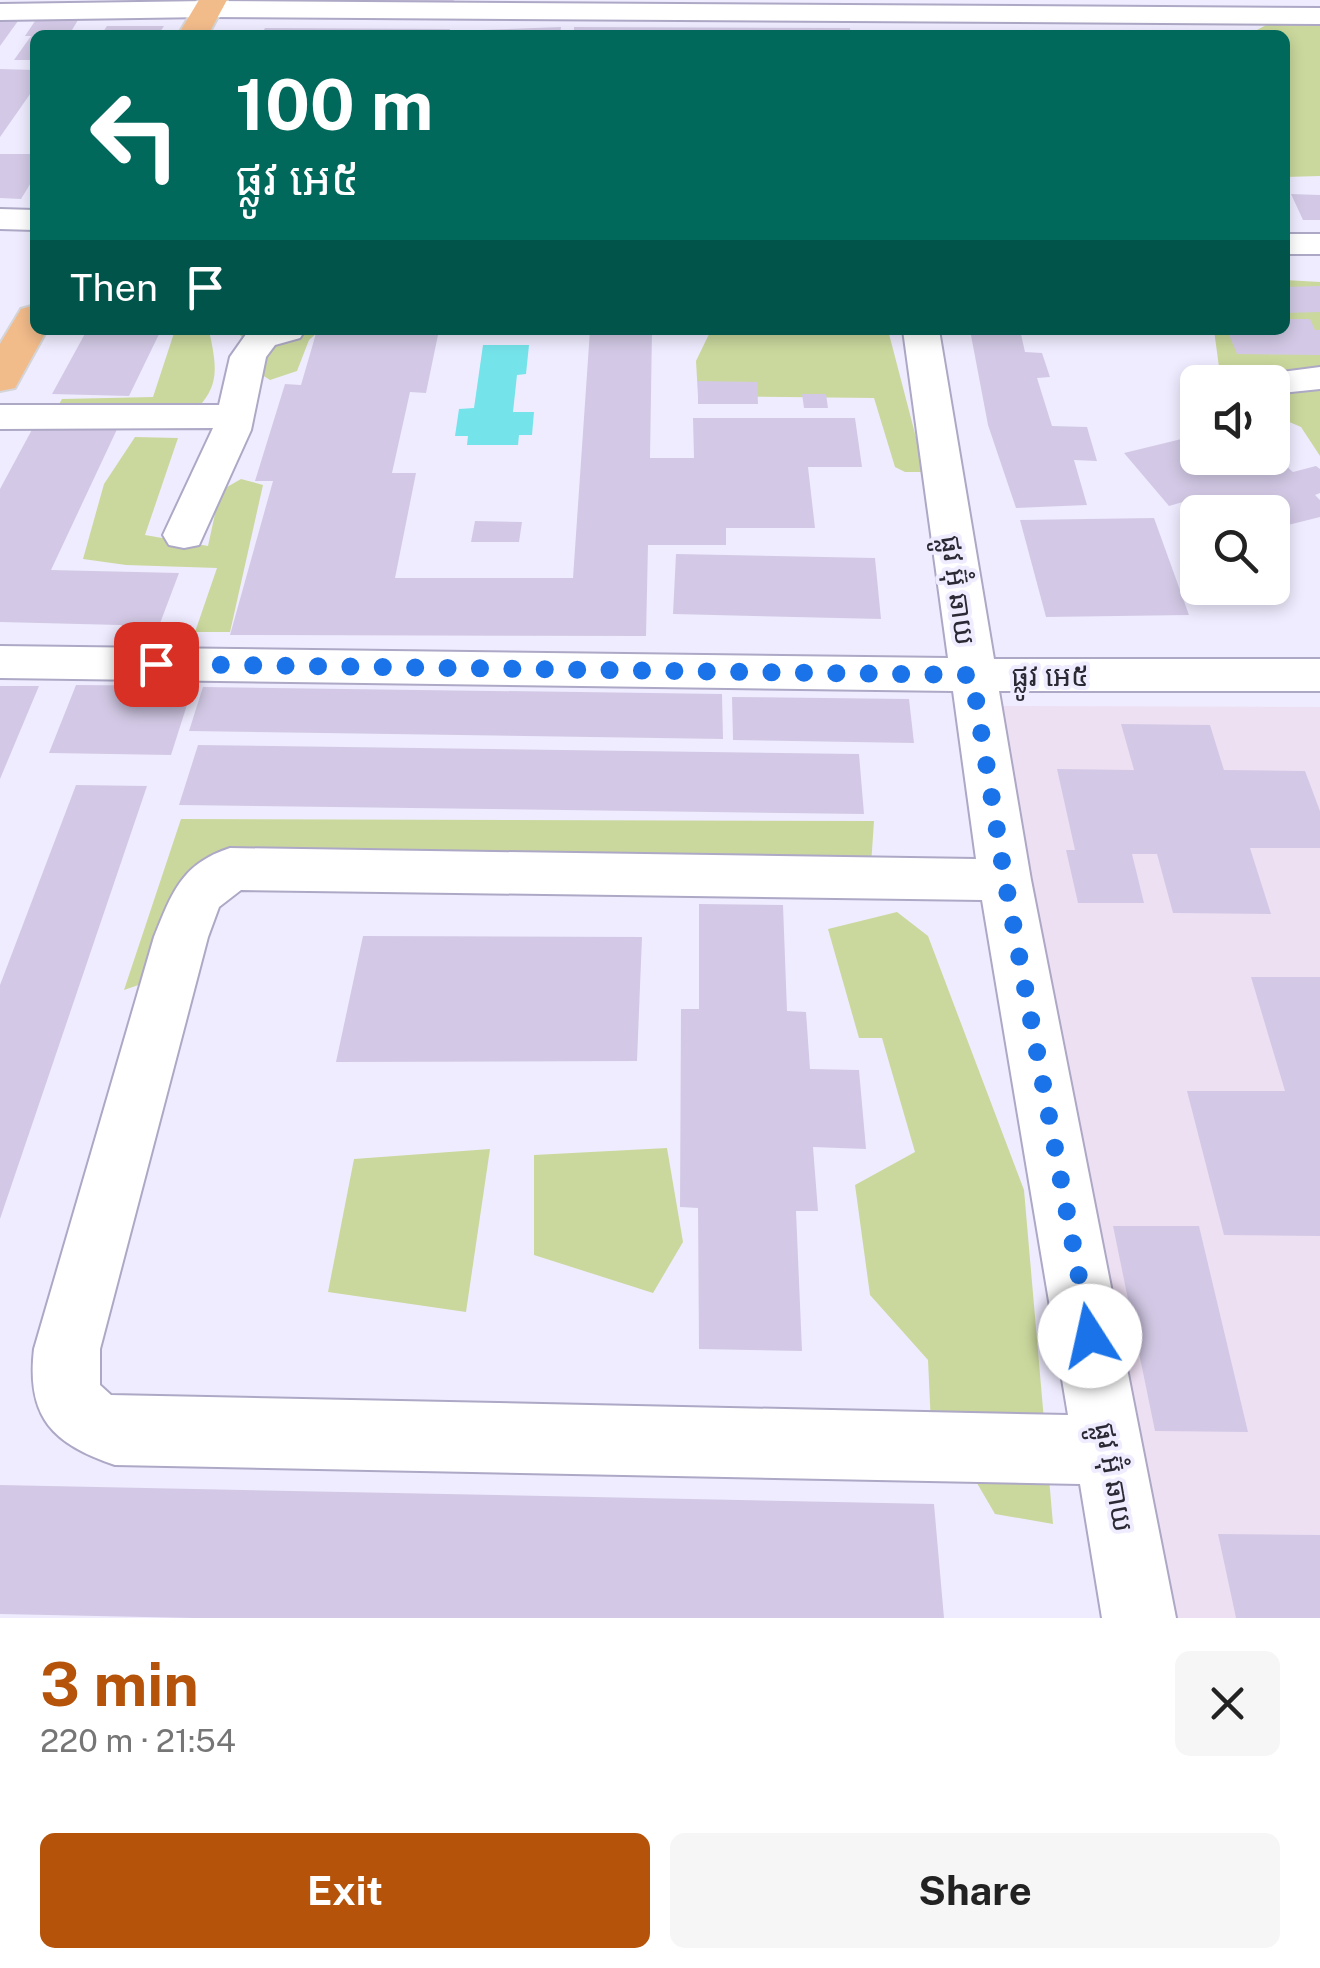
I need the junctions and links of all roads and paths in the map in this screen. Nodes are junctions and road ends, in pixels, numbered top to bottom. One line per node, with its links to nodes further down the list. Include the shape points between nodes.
1 (0, 12): 2 (street)
2 (205, 15): 3 (street)
3 (870, 16): 4 (street)
4 (1221, 16): 5 (street)
5 (1320, 16)
6 (0, 220): 7 (street)
7 (30, 220)
8 (1290, 244): 9 (street)
9 (1320, 244)
10 (30, 325): 13 (main road)
11 (272, 335): 17 (street, via 248,357)
12 (922, 335): 21 (street, ផ្លូវ អ៊ុំ ឆាយ)
13 (2, 373)
14 (1320, 378): 15 (street)
15 (1290, 381)
16 (0, 417): 17 (street)
17 (233, 423): 18 (street); 19 (street)
18 (0, 431)
19 (184, 535)
20 (0, 662): 21 (street, ផ្លូវ អេ៥)
21 (972, 675): 22 (street, ផ្លូវ អេ៥); 23 (street, ផ្លូវ អ៊ុំ ឆាយ)
22 (1320, 675)
23 (1005, 880): 24 (street, ផ្លូវ អ៊ុំ ឆាយ); 24 (street, via 230,869 198,894 181,937 64,1376 70,1405 90,1424 115,1431)
24 (1111, 1450): 25 (street, ផ្លូវ អ៊ុំ ឆាយ)
25 (1139, 1618)

